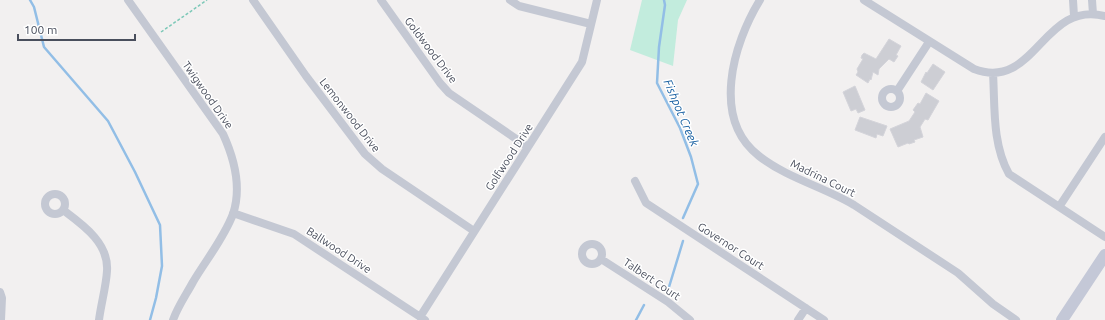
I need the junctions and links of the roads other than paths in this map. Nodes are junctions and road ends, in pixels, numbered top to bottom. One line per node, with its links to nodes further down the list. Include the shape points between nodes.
1 (128, 0): 22 (street, Twigwood Drive, via 223,134 235,171)
2 (254, 0): 23 (street, Lemonwood Drive, via 306,76 365,154 382,169)
3 (381, 0): 18 (street, Goldwood Drive, via 449,93)
4 (510, 0): 13 (street, via 519,6)
5 (597, 0): 13 (street, Golfwood Drive)
6 (760, 0): 36 (street, Madrina Court, via 739,46 730,90 733,116 744,140 760,157 844,199 958,273 993,304)
7 (864, 0): 14 (street)
8 (1073, 0): 11 (street)
9 (1092, 0): 10 (street)
10 (1093, 14): 11 (street, via 1083,13); 12 (street)
11 (1074, 16): 15 (street, via 1054,27 1023,61 1004,71)
12 (1105, 16)
13 (591, 24): 18 (street, Golfwood Drive, via 582,62)
14 (929, 42): 15 (street, via 974,69); 16 (street)
15 (993, 73): 20 (street, via 997,140 1003,163 1014,178)
16 (896, 91)
17 (1105, 137): 20 (street)
18 (528, 147): 23 (street, Golfwood Drive)
19 (635, 181): 28 (street, Governor Court, via 646,203)
20 (1059, 207): 24 (street)
21 (63, 210): 31 (street, via 93,235 106,260 107,270)
22 (233, 213): 29 (street, Ballwood Drive, via 294,234); 32 (street, Twigwood Drive)
23 (474, 231): 29 (street, Golfwood Drive)
24 (1105, 237)
25 (1105, 255): 37 (street)
26 (601, 259): 33 (street, Talbert Court, via 668,302)
27 (0, 292): 30 (street)
28 (806, 308): 34 (street); 35 (street, Governor Court)
29 (422, 319)
30 (1, 320)
31 (99, 320)
32 (173, 320)
33 (690, 320)
34 (798, 320)
35 (824, 320)
36 (1016, 320)
37 (1062, 320)

